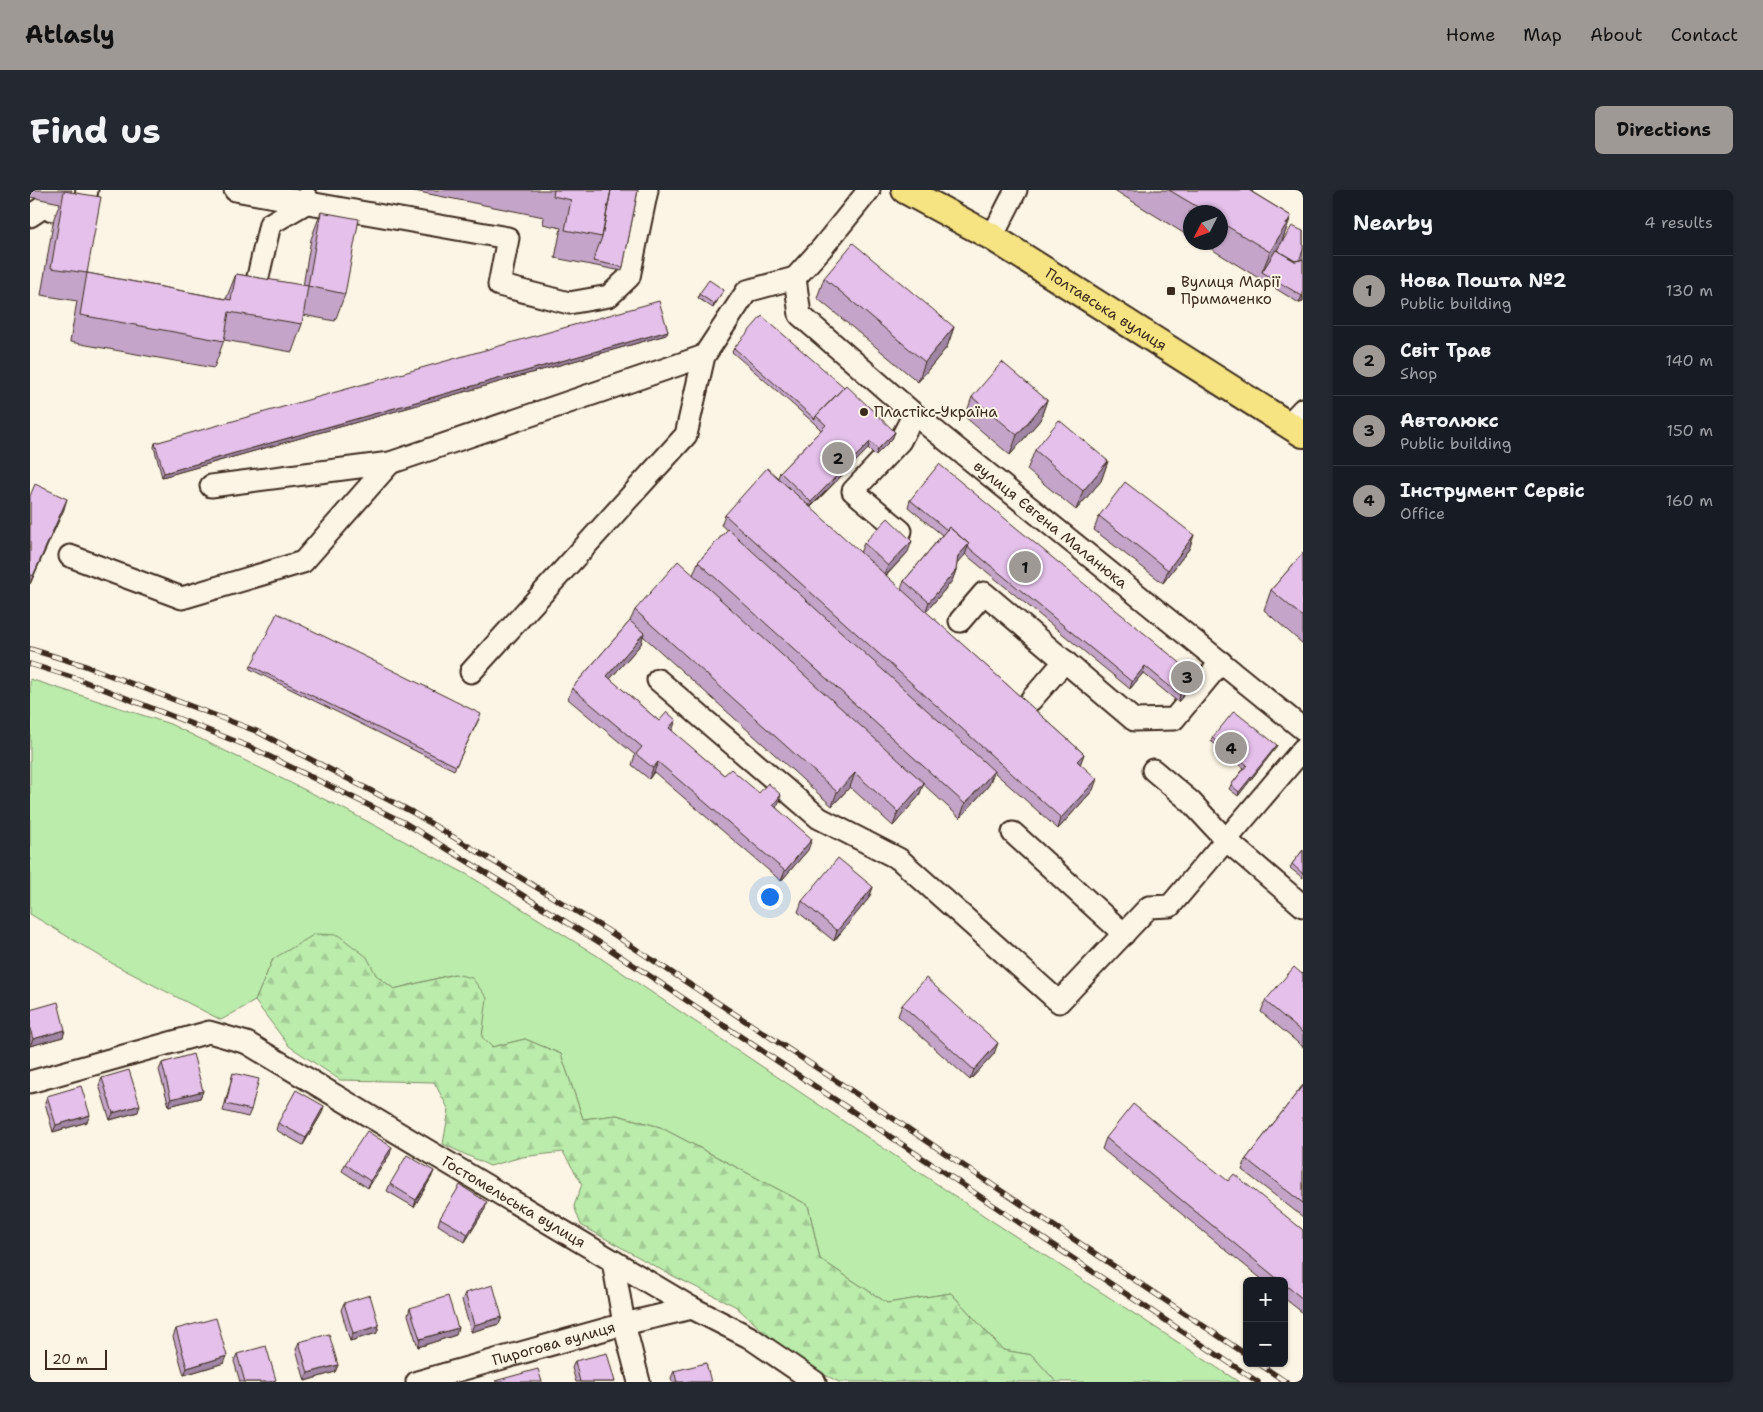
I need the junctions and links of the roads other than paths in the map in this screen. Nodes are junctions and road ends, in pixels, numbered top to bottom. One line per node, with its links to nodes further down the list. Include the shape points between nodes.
1 (87, 190): 8 (street, via 82,215 42,208)
2 (236, 190): 7 (street)
3 (646, 190): 7 (street, via 628,277 609,296 569,303 499,285 508,238)
4 (869, 190): 10 (street)
5 (905, 190): 9 (main road, Полтавська вулиця)
6 (1016, 190): 9 (street)
7 (307, 196): 11 (street, via 270,224)
8 (30, 216)
9 (992, 237): 14 (main road, Полтавська вулиця)
10 (795, 278): 12 (street, via 747,290); 13 (street, вулиця Євгена Маланюка, via 800,315)
11 (257, 281)
12 (704, 356): 15 (street); 22 (street, via 686,435)
13 (914, 414): 17 (street, via 900,441 853,491); 21 (street, вулиця Євгена Маланюка)
14 (1298, 423)
15 (390, 463): 16 (street); 18 (street, via 303,562 182,598)
16 (211, 486)
17 (900, 531)
18 (70, 556)
19 (960, 621): 20 (street, via 984,593)
20 (1065, 662): 21 (street, via 1134,720 1174,719); 24 (street)
21 (1221, 662): 25 (street, вулиця Євгена Маланюка)
22 (471, 672)
23 (658, 680): 31 (street, via 819,818 899,859 1059,1002)
24 (1031, 700)
25 (1303, 729)
26 (1303, 749): 29 (street)
27 (1153, 770): 29 (street, via 1191,802)
28 (1013, 833): 31 (street)
29 (1226, 840): 30 (street); 31 (street, via 1170,906 1149,908)
30 (1303, 906)
31 (1124, 934)
32 (30, 1082): 33 (street, Гостомельська вулиця, via 209,1032 246,1043)
33 (613, 1261): 34 (street, Гостомельська вулиця); 35 (street)
34 (692, 1308): 35 (street, Пирогова вулиця); 38 (street, Гостомельська вулиця, via 749,1337)
35 (624, 1324): 36 (street, Пирогова вулиця); 37 (street)
36 (416, 1382)
37 (639, 1382)
38 (815, 1382)

